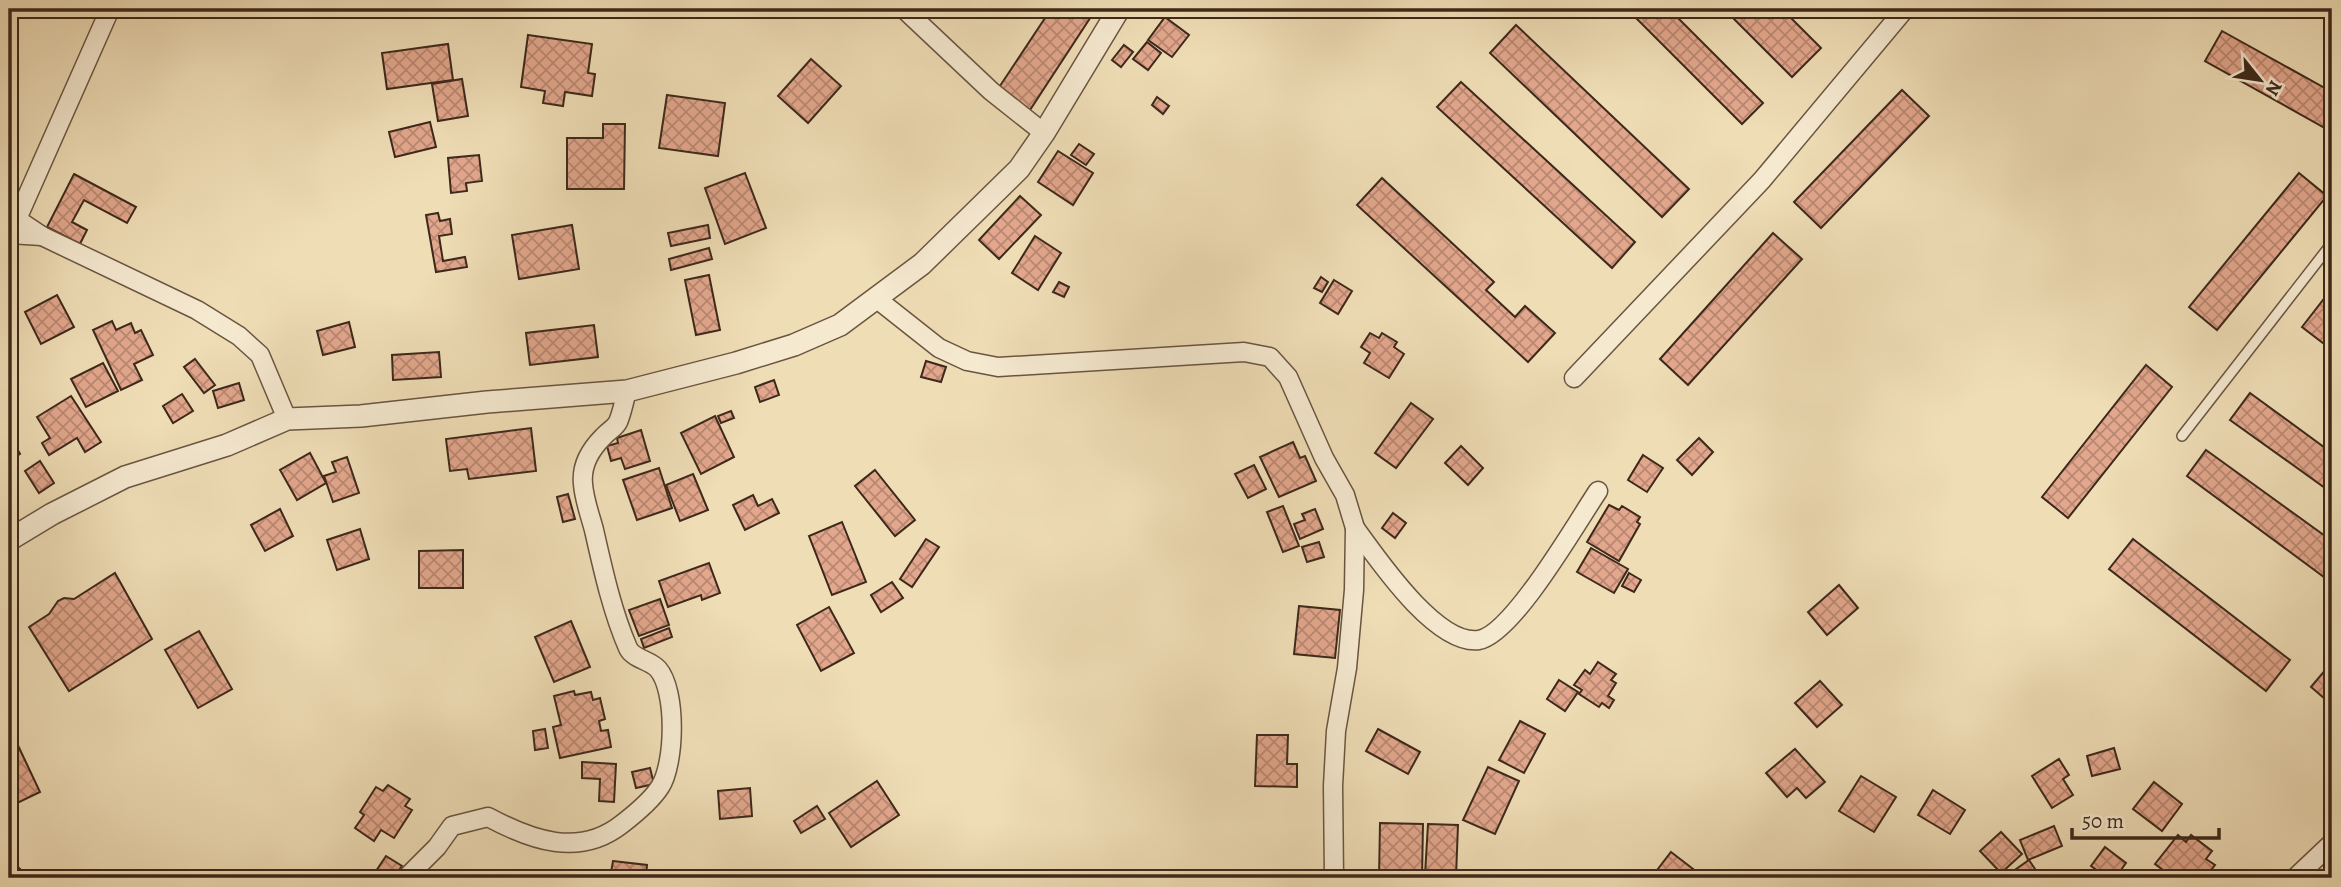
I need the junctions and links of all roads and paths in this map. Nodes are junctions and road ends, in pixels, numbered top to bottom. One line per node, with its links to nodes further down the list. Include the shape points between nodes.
1 (110, 9): 6 (street)
2 (904, 9): 5 (street, via 991,91)
3 (1119, 9): 5 (street)
4 (1905, 9): 9 (street, via 1762,180)
5 (1044, 133): 8 (street, via 1019,169 987,202 922,264)
6 (11, 222): 11 (street, via 197,310 239,336 260,355)
7 (2332, 243): 12 (lane)
8 (877, 299): 10 (street, via 840,325 794,345); 14 (street, via 939,348 967,361 998,367 1244,352 1270,357 1288,377 1345,495)
9 (1574, 378)
10 (627, 391): 11 (street); 17 (street, via 617,424 603,436 583,467 583,486 607,587 629,652 658,669 668,693 669,766 660,787 620,826 592,842 536,839 488,817 452,825)
11 (287, 419): 15 (street, via 228,445 125,477)
12 (2182, 436)
13 (1598, 491): 14 (street, via 1523,604 1493,634 1478,640 1459,636 1424,615)
14 (1355, 528): 18 (street, via 1354,590 1332,786)
15 (9, 540)
16 (2332, 843): 19 (street)
17 (406, 878)
18 (1334, 878)
19 (2295, 878)

